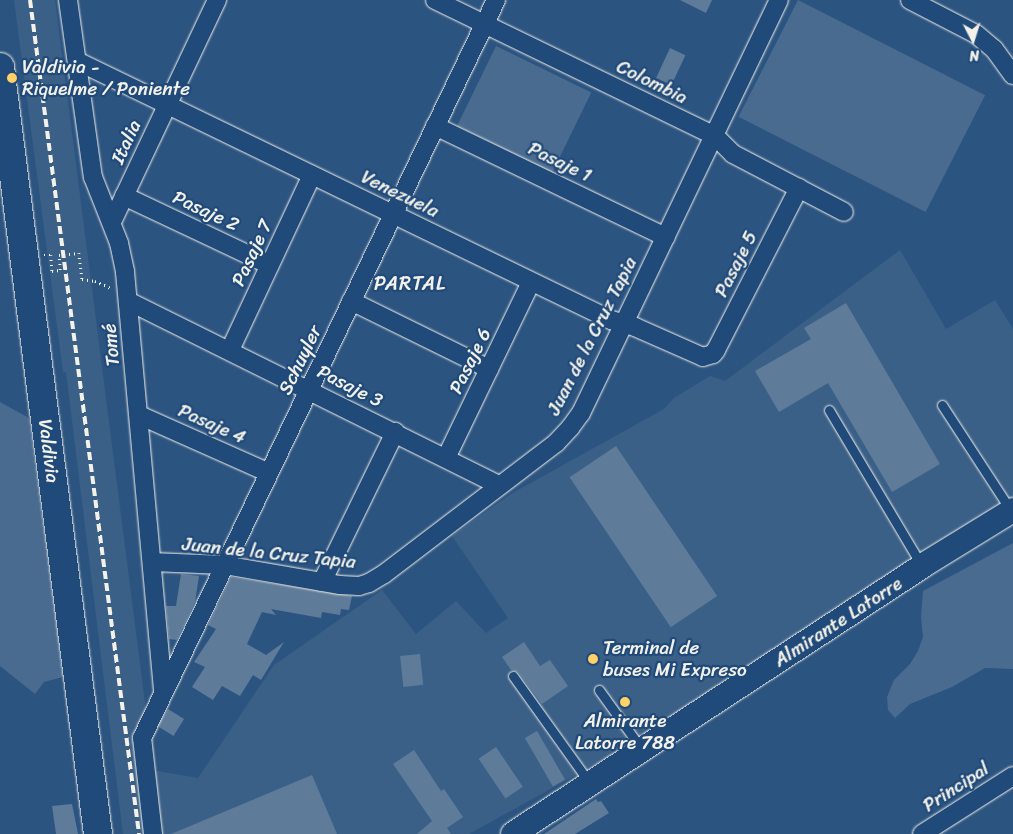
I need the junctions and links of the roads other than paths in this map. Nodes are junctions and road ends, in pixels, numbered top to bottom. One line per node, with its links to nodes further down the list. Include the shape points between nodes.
1 (68, 0): 8 (street, Tomé)
2 (217, 0): 11 (street, Italia)
3 (435, 0): 7 (street, Colombia)
4 (496, 0): 7 (street, Schuyler)
5 (779, 0): 13 (street, Juan de la Cruz Tapia)
6 (910, 0): 10 (street, via 976,34 994,49)
7 (485, 24): 12 (street, Schuyler); 13 (street, Colombia)
8 (77, 61): 11 (street, Venezuela); 20 (street, Tomé, via 93,177)
9 (0, 67): 16 (main road, Valdivia)
10 (1013, 75)
11 (167, 105): 14 (street, Venezuela); 17 (street, Italia)
12 (436, 126): 19 (street, Schuyler); 21 (street, Pasaje 1)
13 (715, 136): 15 (street, Colombia, via 733,154); 21 (street, Juan de la Cruz Tapia)
14 (312, 175): 19 (street, Venezuela); 22 (street, Pasaje 7)
15 (798, 188): 18 (street, Colombia); 28 (street, Pasaje 5, via 716,350)
16 (8, 189): 49 (main road, Valdivia, via 24,256)
17 (124, 196): 20 (street, Italia); 22 (street, Pasaje 2)
18 (844, 212)
19 (393, 214): 23 (street, Venezuela); 25 (street, Schuyler)
20 (112, 222): 24 (street, Tomé, via 122,255)
21 (666, 237): 26 (street, Juan de la Cruz Tapia)
22 (270, 265): 27 (street, Pasaje 7)
23 (531, 282): 26 (street, Venezuela); 29 (street, Pasaje 6)
24 (128, 301): 27 (street, Pasaje 3); 33 (street, Tomé)
25 (351, 302): 29 (street); 30 (street, Schuyler)
26 (624, 324): 28 (street, Venezuela, via 697,356); 37 (street, Juan de la Cruz Tapia, via 581,413 570,428)
27 (230, 350): 30 (street, Pasaje 3)
28 (708, 356)
29 (489, 369): 35 (street, Pasaje 6)
30 (309, 390): 34 (street, Pasaje 3); 36 (street, Schuyler)
31 (942, 405): 38 (lane)
32 (829, 410): 41 (lane)
33 (138, 415): 36 (street, Pasaje 4); 39 (street, Tomé)
34 (395, 432): 35 (street, Pasaje 3); 42 (street)
35 (446, 458): 37 (street, Pasaje 3)
36 (269, 473): 40 (street, Schuyler)
37 (500, 485): 42 (street, Juan de la Cruz Tapia, via 369,583 350,586)
38 (1012, 511): 41 (main road, Almirante Latorre)
39 (152, 562): 40 (street, Juan de la Cruz Tapia); 45 (street, Tomé)
40 (224, 566): 42 (street, Juan de la Cruz Tapia); 45 (street, Schuyler)
41 (922, 566): 46 (main road, Almirante Latorre)
42 (322, 582)
43 (513, 676): 48 (lane)
44 (599, 690): 46 (lane)
45 (164, 693): 50 (street, Schuyler, via 142,738)
46 (642, 750): 48 (main road, Almirante Latorre)
47 (1013, 776): 52 (street, Principal)
48 (591, 784): 51 (main road, Almirante Latorre)
49 (98, 834)
50 (153, 834)
51 (513, 834)
52 (922, 834)

